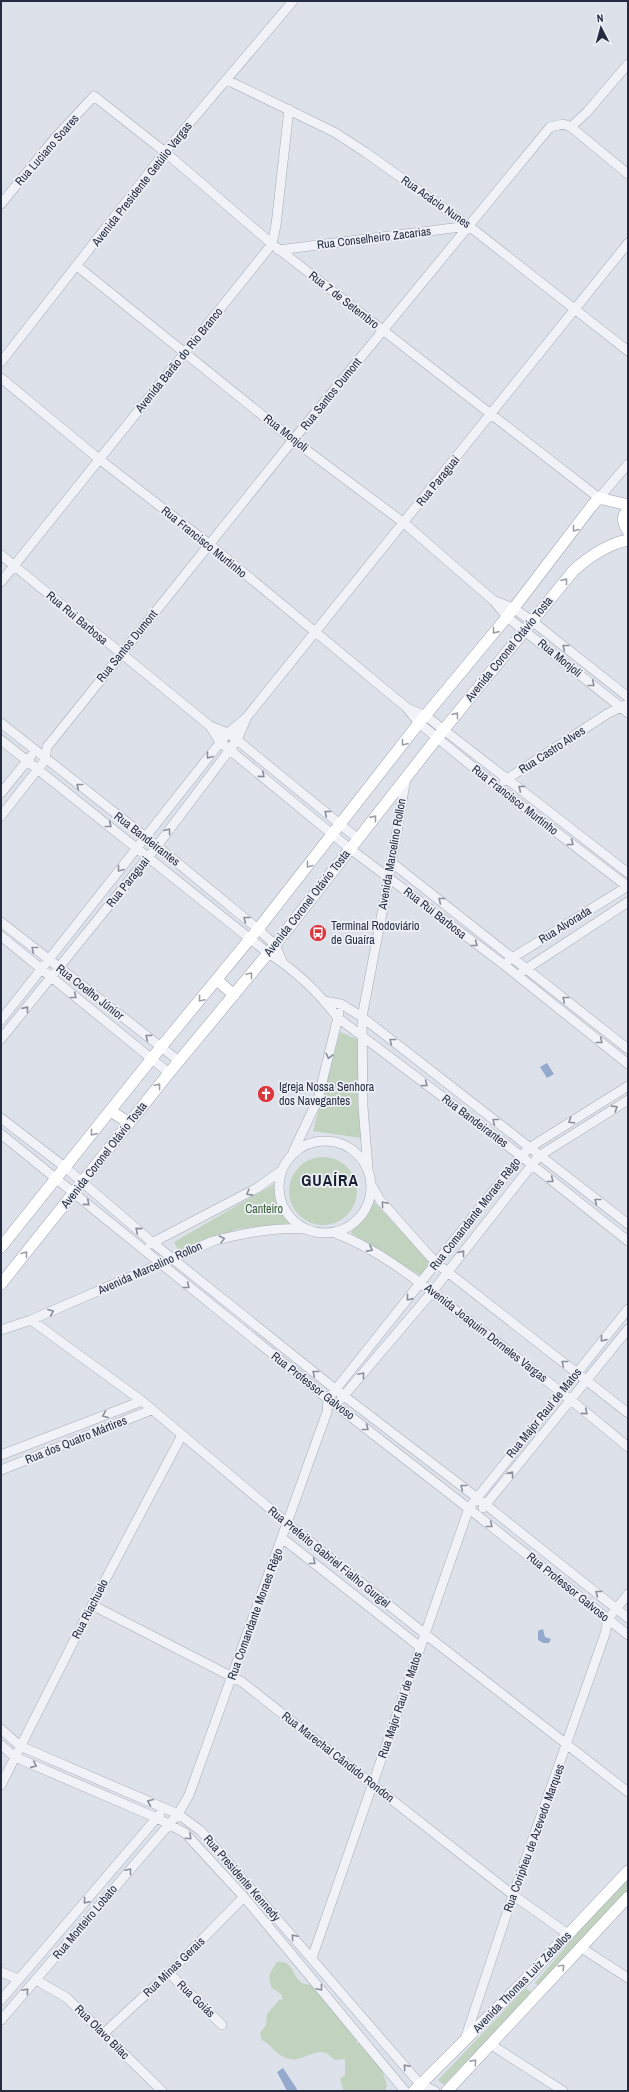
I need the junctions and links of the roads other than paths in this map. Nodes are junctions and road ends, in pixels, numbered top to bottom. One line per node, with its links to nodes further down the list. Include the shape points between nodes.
1 (293, 1): 2 (street, Avenida Presidente Getúlio Vargas)
2 (286, 5): 4 (street, Avenida Presidente Getúlio Vargas)
3 (628, 64): 7 (street, via 587,112)
4 (227, 80): 6 (street, Rua Acácio Nunes); 8 (street, Avenida Presidente Getúlio Vargas)
5 (94, 96): 8 (street, Rua 7 de Setembro); 10 (street, Rua Luciano Soares, via 55,138)
6 (289, 109): 11 (street, Rua Acácio Nunes, via 334,132); 13 (street, Avenida Barão do Rio Branco)
7 (571, 126): 9 (street); 11 (street, Rua Santos Dumont, via 563,124 550,127)
8 (164, 152): 13 (street, Rua 7 de Setembro); 14 (street, Avenida Presidente Getúlio Vargas)
9 (628, 174)
10 (1, 204)
11 (469, 226): 13 (street, Rua Conselheiro Zacarias); 15 (street, Rua Acácio Nunes); 16 (street, Rua Santos Dumont)
12 (628, 242): 15 (street, Rua Paraguai)
13 (275, 247): 16 (street, Rua 7 de Setembro); 18 (street, Avenida Barão do Rio Branco)
14 (78, 266): 18 (street, Rua Monjoli); 19 (street, Avenida Presidente Getúlio Vargas)
15 (576, 309): 17 (street, Rua Acácio Nunes); 21 (street, Rua Paraguai)
16 (383, 331): 21 (street, Rua 7 de Setembro); 22 (street, Rua Santos Dumont)
17 (628, 351)
18 (186, 352): 22 (street, Rua Monjoli); 23 (street, Avenida Barão do Rio Branco)
19 (1, 362)
20 (1, 378): 23 (street, Rua Francisco Murtinho)
21 (490, 415): 25 (street, Rua 7 de Setembro); 28 (street, Rua Paraguai)
22 (293, 440): 28 (street, Rua Monjoli); 31 (street, Rua Santos Dumont)
23 (99, 459): 31 (street, Rua Francisco Murtinho); 33 (street, Avenida Barão do Rio Branco)
24 (628, 464): 25 (street)
25 (599, 498): 26 (main road); 35 (main road, Avenida Coronel Otávio Tosta, one-way to 35)
26 (628, 505)
27 (628, 510): 29 (main road, via 623,518)
28 (404, 523): 35 (street, Rua Monjoli); 38 (street, Rua Paraguai)
29 (628, 531)
30 (628, 540): 36 (main road, Avenida Coronel Otávio Tosta, one-way to 30, via 574,570 588,558 606,547)
31 (209, 544): 38 (street, Rua Francisco Murtinho); 39 (street, Rua Santos Dumont)
32 (1, 555): 33 (street, Rua Rui Barbosa)
33 (14, 565): 34 (street, Avenida Barão do Rio Branco); 39 (street, Rua Rui Barbosa)
34 (1, 582)
35 (510, 613): 36 (street, Rua Monjoli); 37 (street, Rua Monjoli); 43 (main road, Avenida Coronel Otávio Tosta, one-way to 43)
36 (532, 621): 37 (main road, Avenida Coronel Otávio Tosta); 40 (street, Rua Monjoli, one-way to 36)
37 (525, 630): 41 (street, Rua Monjoli, one-way to 41); 47 (main road, Avenida Coronel Otávio Tosta, one-way to 37)
38 (315, 633): 42 (street, Rua Paraguai); 43 (street, Rua Francisco Murtinho)
39 (121, 655): 45 (street, Rua Rui Barbosa); 51 (street, Rua Santos Dumont)
40 (627, 694): 41 (street, Rua Castro Alves)
41 (623, 707): 58 (street, Rua Castro Alves, via 607,714)
42 (246, 718): 46 (street, Rua Paraguai); 49 (street, Rua Paraguai)
43 (422, 720): 47 (street, Rua Francisco Murtinho); 70 (main road, Avenida Coronel Otávio Tosta, one-way to 70)
44 (1, 723): 53 (street, Rua Bandeirantes)
45 (210, 726): 46 (street, Rua Rui Barbosa); 50 (street, Rua Rui Barbosa)
46 (228, 733): 49 (street, Rua Rui Barbosa); 50 (street, Rua Paraguai)
47 (441, 734): 57 (main road, Avenida Coronel Otávio Tosta); 58 (street, Rua Francisco Murtinho); 60 (street, Rua Francisco Murtinho)
48 (1, 740): 55 (street, Rua Bandeirantes)
49 (238, 740): 52 (street, Rua Paraguai); 59 (street, Rua Rui Barbosa)
50 (220, 742): 52 (street, Rua Rui Barbosa); 61 (street, Rua Paraguai, one-way to 61)
51 (47, 747): 53 (street); 54 (street)
52 (230, 750): 62 (street, Rua Rui Barbosa, one-way to 62); 64 (street, Rua Paraguai)
53 (35, 751): 54 (street, Rua Bandeirantes); 55 (street)
54 (45, 760): 56 (street); 65 (street, Rua Bandeirantes, one-way to 54)
55 (27, 761): 56 (street, Rua Bandeirantes); 63 (street)
56 (38, 770): 67 (street, Rua Bandeirantes); 69 (street)
57 (406, 778): 73 (main road, Avenida Coronel Otávio Tosta, one-way to 57); 78 (street, Avenida Marcelino Rollon)
58 (508, 778): 60 (street, Rua Castro Alves); 66 (street, Rua Francisco Murtinho, one-way to 58)
59 (288, 781): 62 (street); 70 (street, Rua Rui Barbosa, one-way to 59)
60 (496, 786): 68 (street, Rua Francisco Murtinho)
61 (184, 788): 64 (street); 72 (street, Rua Paraguai)
62 (279, 790): 71 (street, Rua Rui Barbosa)
63 (1, 793)
64 (195, 796): 74 (street, Rua Paraguai, one-way to 64)
65 (99, 801): 67 (street); 72 (street, Rua Bandeirantes)
66 (542, 805): 68 (street); 79 (street, Rua Francisco Murtinho)
67 (91, 811): 75 (street, Rua Bandeirantes, one-way to 75)
68 (534, 815): 82 (street, Rua Francisco Murtinho, one-way to 82)
69 (1, 816)
70 (341, 824): 71 (main road, Avenida Coronel Otávio Tosta); 73 (street, Rua Rui Barbosa)
71 (333, 835): 76 (street, Rua Rui Barbosa); 90 (main road, Avenida Coronel Otávio Tosta, one-way to 90)
72 (146, 837): 74 (street, Rua Bandeirantes); 75 (street, Rua Paraguai)
73 (357, 838): 76 (main road, Avenida Coronel Otávio Tosta)
74 (157, 846): 77 (street, Rua Paraguai); 81 (street, Rua Bandeirantes)
75 (137, 847): 77 (street, Rua Bandeirantes); 85 (street, Rua Paraguai, one-way to 85)
76 (349, 848): 80 (street, Rua Rui Barbosa); 93 (main road, Avenida Coronel Otávio Tosta)
77 (148, 856): 83 (street, Rua Bandeirantes); 87 (street, Rua Paraguai)
78 (391, 862): 80 (street, Avenida Marcelino Rollon); 86 (street, Rua Rui Barbosa, one-way to 78)
79 (628, 873)
80 (389, 877): 88 (street, Rua Rui Barbosa); 106 (street, Avenida Marcelino Rollon)
81 (205, 885): 83 (street); 90 (street, Rua Bandeirantes, one-way to 81)
82 (628, 886): 94 (street, Rua Alvorada)
83 (196, 895): 92 (street, Rua Bandeirantes)
84 (628, 902): 97 (street, Rua Alvorada)
85 (92, 905): 87 (street); 95 (street, Rua Paraguai)
86 (454, 910): 88 (street); 94 (street, Rua Rui Barbosa)
87 (103, 913): 99 (street, Rua Paraguai)
88 (445, 920): 96 (street, Rua Rui Barbosa, one-way to 96)
89 (1, 922): 95 (street, Rua Coelho Júnior, one-way to 89)
90 (258, 930): 92 (main road, Avenida Coronel Otávio Tosta); 93 (street, Rua Bandeirantes)
91 (1, 936): 98 (street, Rua Coelho Júnior)
92 (251, 939): 93 (street, Rua Bandeirantes); 102 (main road, Avenida Coronel Otávio Tosta)
93 (272, 949): 103 (main road, Avenida Coronel Otávio Tosta, one-way to 93); 104 (street, Rua Bandeirantes, via 283,963)
94 (514, 957): 96 (street, Rua Alvorada); 97 (street, Rua Rui Barbosa)
95 (48, 960): 98 (street, Rua Paraguai); 99 (street, Rua Coelho Júnior)
96 (502, 964): 100 (street, Rua Rui Barbosa)
97 (526, 968): 100 (street, Rua Alvorada); 107 (street, Rua Rui Barbosa, one-way to 97)
98 (42, 969): 101 (street, Rua Coelho Júnior); 109 (street, Rua Paraguai)
99 (59, 969): 101 (street, Rua Paraguai); 113 (street, Rua Coelho Júnior, one-way to 99)
100 (517, 975): 110 (street, Rua Rui Barbosa)
101 (51, 977): 112 (street, Rua Paraguai, one-way to 101); 115 (street, Rua Coelho Júnior, one-way to 115)
102 (217, 980): 103 (main road); 113 (main road, Avenida Coronel Otávio Tosta, one-way to 113)
103 (234, 995): 116 (main road, Avenida Coronel Otávio Tosta)
104 (324, 1001): 105 (street, Rua Bandeirantes); 108 (street, Rua Bandeirantes)
105 (342, 1004): 106 (street, Rua Bandeirantes); 108 (street)
106 (362, 1017): 111 (street, Avenida Marcelino Rollon); 117 (street, Rua Bandeirantes, one-way to 106)
107 (588, 1017): 110 (street); 114 (street, Rua Rui Barbosa)
108 (338, 1018): 111 (street, Rua Bandeirantes); 130 (street, one-way to 130, via 318,1100)
109 (1, 1020)
110 (580, 1026): 118 (street, Rua Rui Barbosa, one-way to 118)
111 (361, 1035): 120 (street, Rua Bandeirantes); 135 (street, Avenida Marcelino Rollon)
112 (1, 1039)
113 (161, 1047): 115 (main road, Avenida Coronel Otávio Tosta); 116 (street, Rua Coelho Júnior)
114 (628, 1049)
115 (153, 1059): 119 (street, Rua Coelho Júnior); 123 (main road, Avenida Coronel Otávio Tosta)
116 (179, 1061): 119 (main road, Avenida Coronel Otávio Tosta)
117 (420, 1062): 120 (street); 129 (street, Rua Bandeirantes, one-way to 117)
118 (628, 1064)
119 (169, 1072): 127 (main road, Avenida Coronel Otávio Tosta, one-way to 119)
120 (411, 1073): 131 (street, Rua Bandeirantes, one-way to 131)
121 (628, 1086): 124 (street, Rua Comandante Moraes Rêgo)
122 (628, 1100): 126 (street, Rua Comandante Moraes Rêgo, one-way to 122)
123 (111, 1111): 127 (main road); 134 (main road, Avenida Coronel Otávio Tosta, one-way to 134)
124 (587, 1111): 126 (street); 129 (street, Rua Comandante Moraes Rêgo, one-way to 129)
125 (1, 1118): 134 (street, Rua Professor Galvoso)
126 (594, 1121): 132 (street, Rua Comandante Moraes Rêgo)
127 (129, 1123): 138 (main road, Avenida Coronel Otávio Tosta)
128 (1, 1134): 137 (street, Rua Professor Galvoso)
129 (529, 1148): 131 (street, Rua Comandante Moraes Rêgo); 132 (street, Rua Bandeirantes)
130 (292, 1154): 135 (street, via 307,1144 325,1140 343,1143 358,1153); 136 (street)
131 (521, 1156): 133 (street, Rua Bandeirantes); 153 (street, Rua Comandante Moraes Rêgo)
132 (539, 1156): 133 (street, Rua Comandante Moraes Rêgo); 140 (street, Rua Bandeirantes)
133 (531, 1164): 142 (street, Rua Bandeirantes, one-way to 142); 155 (street, Rua Comandante Moraes Rêgo, one-way to 133)
134 (66, 1168): 137 (main road, Avenida Coronel Otávio Tosta); 138 (street, Rua Professor Galvoso)
135 (368, 1168): 139 (street)
136 (281, 1171): 146 (street, via 278,1188 282,1205 291,1219); 149 (street, Avenida Marcelino Rollon, one-way to 149, via 257,1188)
137 (57, 1178): 141 (street, Rua Professor Galvoso); 150 (main road, Avenida Coronel Otávio Tosta)
138 (82, 1182): 141 (main road, Avenida Coronel Otávio Tosta); 149 (street, Rua Professor Galvoso, one-way to 138)
139 (372, 1186): 147 (street, via 368,1207 354,1224); 153 (street, Avenida Joaquim Dorneles Vargas, one-way to 139, via 380,1200)
140 (583, 1190): 142 (street); 143 (street, Rua Bandeirantes, one-way to 140)
141 (74, 1192): 151 (street, Rua Professor Galvoso, one-way to 151); 157 (main road, Avenida Coronel Otávio Tosta, one-way to 141)
142 (575, 1199): 144 (street, Rua Bandeirantes)
143 (610, 1211): 144 (street); 145 (street, Rua Bandeirantes)
144 (603, 1221): 148 (street, Rua Bandeirantes)
145 (628, 1224)
146 (305, 1229): 147 (street, via 319,1233); 152 (street, Avenida Marcelino Rollon, one-way to 146, via 214,1241 242,1234 284,1228)
147 (335, 1233): 156 (street, Avenida Joaquim Dorneles Vargas, one-way to 156, via 376,1252)
148 (628, 1241)
149 (153, 1242): 151 (street, Avenida Marcelino Rollon); 152 (street, Rua Professor Galvoso)
150 (1, 1247)
151 (142, 1249): 154 (street, Rua Professor Galvoso)
152 (173, 1259): 154 (street, Avenida Marcelino Rollon); 160 (street, Rua Professor Galvoso)
153 (436, 1263): 155 (street, Avenida Joaquim Dorneles Vargas); 156 (street, Rua Comandante Moraes Rêgo)
154 (160, 1265): 162 (street, Avenida Marcelino Rollon, one-way to 154); 163 (street, Rua Professor Galvoso, one-way to 163)
155 (447, 1272): 158 (street, Rua Comandante Moraes Rêgo); 167 (street, Avenida Joaquim Dorneles Vargas, one-way to 155)
156 (421, 1283): 158 (street, Avenida Joaquim Dorneles Vargas); 169 (street, Rua Comandante Moraes Rêgo, one-way to 169)
157 (1, 1284)
158 (432, 1292): 170 (street, Avenida Joaquim Dorneles Vargas); 171 (street, Rua Comandante Moraes Rêgo, one-way to 158)
159 (628, 1308): 161 (street, Rua Major Raul de Matos)
160 (238, 1311): 163 (street); 169 (street, Rua Professor Galvoso, one-way to 160)
161 (621, 1318): 164 (street); 167 (street, Rua Major Raul de Matos, one-way to 167)
162 (30, 1320): 166 (street, Avenida Marcelino Rollon); 174 (street, Rua Prefeito Gabriel Fialho Gurgel)
163 (230, 1320): 172 (street, Rua Professor Galvoso)
164 (628, 1324)
165 (628, 1329): 168 (street, Rua Major Raul de Matos)
166 (1, 1330)
167 (576, 1372): 168 (street, Avenida Joaquim Dorneles Vargas); 170 (street, Rua Major Raul de Matos)
168 (586, 1380): 173 (street, Rua Major Raul de Matos); 178 (street, Avenida Joaquim Dorneles Vargas)
169 (335, 1389): 171 (street, Rua Professor Galvoso); 172 (street, Rua Comandante Moraes Rêgo)
170 (561, 1391): 173 (street, Avenida Joaquim Dorneles Vargas); 187 (street, Rua Major Raul de Matos)
171 (344, 1396): 175 (street, Rua Comandante Moraes Rêgo); 180 (street, Rua Professor Galvoso)
172 (328, 1399): 175 (street, Rua Professor Galvoso); 177 (street, Rua Comandante Moraes Rêgo)
173 (570, 1399): 181 (street, Avenida Joaquim Dorneles Vargas, one-way to 181); 188 (street, Rua Major Raul de Matos, one-way to 173)
174 (142, 1401): 176 (street, Rua Prefeito Gabriel Fialho Gurgel); 183 (street, Rua dos Quatro Mártires, one-way to 183)
175 (336, 1405): 177 (street, Rua Comandante Moraes Rêgo); 182 (street, Rua Professor Galvoso, one-way to 182)
176 (151, 1410): 179 (street, Rua Prefeito Gabriel Fialho Gurgel); 185 (street, Rua dos Quatro Mártires)
177 (327, 1412): 192 (street, Rua Comandante Moraes Rêgo)
178 (628, 1414)
179 (182, 1436): 192 (street, Rua Prefeito Gabriel Fialho Gurgel); 199 (street, Rua Riachuelo)
180 (402, 1440): 182 (street); 184 (street, Rua Professor Galvoso)
181 (628, 1447)
182 (394, 1450): 186 (street, Rua Professor Galvoso)
183 (1, 1455)
184 (438, 1468): 186 (street); 187 (street, Rua Professor Galvoso, one-way to 184)
185 (1, 1470)
186 (430, 1478): 189 (street, Rua Professor Galvoso)
187 (476, 1497): 188 (street, Rua Professor Galvoso); 189 (street, Rua Major Raul de Matos)
188 (486, 1505): 190 (street, Rua Major Raul de Matos); 194 (street, Rua Professor Galvoso)
189 (469, 1508): 190 (street, Rua Professor Galvoso); 191 (street, Rua Major Raul de Matos)
190 (477, 1514): 191 (street, Rua Major Raul de Matos); 196 (street, Rua Professor Galvoso, one-way to 196)
191 (466, 1520): 203 (street, Rua Major Raul de Matos)
192 (287, 1523): 193 (street, Rua Comandante Moraes Rêgo); 195 (street, Rua Prefeito Gabriel Fialho Gurgel)
193 (282, 1538): 197 (street, Rua Prefeito Gabriel Fialho Gurgel, one-way to 197); 206 (street, Rua Comandante Moraes Rêgo)
194 (554, 1559): 196 (street); 200 (street, Rua Professor Galvoso, one-way to 194)
195 (340, 1566): 197 (street); 203 (street, Rua Prefeito Gabriel Fialho Gurgel)
196 (545, 1569): 202 (street, Rua Professor Galvoso)
197 (332, 1578): 205 (street, Rua Prefeito Gabriel Fialho Gurgel)
198 (628, 1594): 200 (street, Rua Coripheu de Azevedo Marques)
199 (92, 1605): 206 (street, Rua Marechal Cândido Rondon); 210 (street, Rua Riachuelo)
200 (617, 1608): 201 (street, Rua Professor Galvoso); 202 (street, Rua Coripheu de Azevedo Marques)
201 (627, 1614): 202 (street)
202 (612, 1622): 204 (street, Rua Professor Galvoso); 208 (street, Rua Coripheu de Azevedo Marques, via 605,1634)
203 (425, 1634): 205 (street, Rua Major Raul de Matos); 208 (street, Rua Prefeito Gabriel Fialho Gurgel)
204 (628, 1635)
205 (420, 1647): 213 (street, Rua Major Raul de Matos)
206 (233, 1676): 213 (street, Rua Marechal Cândido Rondon); 216 (street, Rua Comandante Moraes Rêgo, via 189,1795)
207 (1, 1729): 210 (street, Rua Presidente Kennedy)
208 (567, 1743): 214 (street, Rua Prefeito Gabriel Fialho Gurgel); 220 (street, Rua Coripheu de Azevedo Marques)
209 (1, 1745): 211 (street, Rua Presidente Kennedy)
210 (20, 1746): 211 (street, Rua Riachuelo); 215 (street, Rua Presidente Kennedy, one-way to 210)
211 (15, 1757): 212 (street, Rua Riachuelo); 217 (street, Rua Presidente Kennedy, one-way to 217)
212 (1, 1785)
213 (373, 1785): 220 (street, Rua Marechal Cândido Rondon); 225 (street, Rua Major Raul de Matos)
214 (628, 1792)
215 (163, 1808): 216 (street, Rua Presidente Kennedy); 217 (street, Rua Monteiro Lobato)
216 (178, 1814): 218 (street, Rua Comandante Moraes Rêgo); 225 (street, Rua Presidente Kennedy, one-way to 216, via 201,1831)
217 (157, 1818): 218 (street, Rua Presidente Kennedy); 229 (street, Rua Monteiro Lobato, one-way to 229)
218 (169, 1824): 222 (street, Rua Presidente Kennedy, one-way to 222, via 185,1833 199,1846); 230 (street, Rua Monteiro Lobato, one-way to 218)
219 (628, 1871): 223 (main road, Avenida Thomas Luiz Zeballos)
220 (513, 1895): 223 (street, Rua Marechal Cândido Rondon); 237 (street, Rua Coripheu de Azevedo Marques)
221 (628, 1896): 224 (main road, Avenida Thomas Luiz Zeballos)
222 (244, 1897): 227 (street, Rua Minas Gerais); 241 (street, Rua Presidente Kennedy, one-way to 241)
223 (568, 1934): 231 (main road, Avenida Thomas Luiz Zeballos)
224 (580, 1948): 228 (street); 232 (main road, Avenida Thomas Luiz Zeballos, one-way to 224)
225 (312, 1958): 239 (street, Rua Presidente Kennedy, one-way to 225)
226 (1, 1972): 229 (street)
227 (169, 1973): 235 (street, Rua Goiás); 236 (street, Rua Minas Gerais)
228 (628, 1978)
229 (18, 1979): 233 (street, Rua Monteiro Lobato)
230 (36, 1980): 234 (street, Rua Monteiro Lobato, one-way to 230); 236 (street, Rua Olavo Bilac, via 67,1998)
231 (525, 1980): 232 (main road); 237 (main road, Avenida Thomas Luiz Zeballos)
232 (538, 1992): 238 (main road, Avenida Thomas Luiz Zeballos)
233 (1, 2000)
234 (1, 2020)
235 (222, 2025)
236 (103, 2034): 240 (street, Rua Olavo Bilac)
237 (464, 2043): 239 (main road, Avenida Thomas Luiz Zeballos)
238 (490, 2044): 243 (main road, Avenida Thomas Luiz Zeballos, one-way to 238); 244 (street)
239 (417, 2087): 242 (street, Rua Presidente Kennedy)
240 (156, 2089)
241 (405, 2091)
242 (435, 2091)
243 (447, 2091)
244 (563, 2091)

